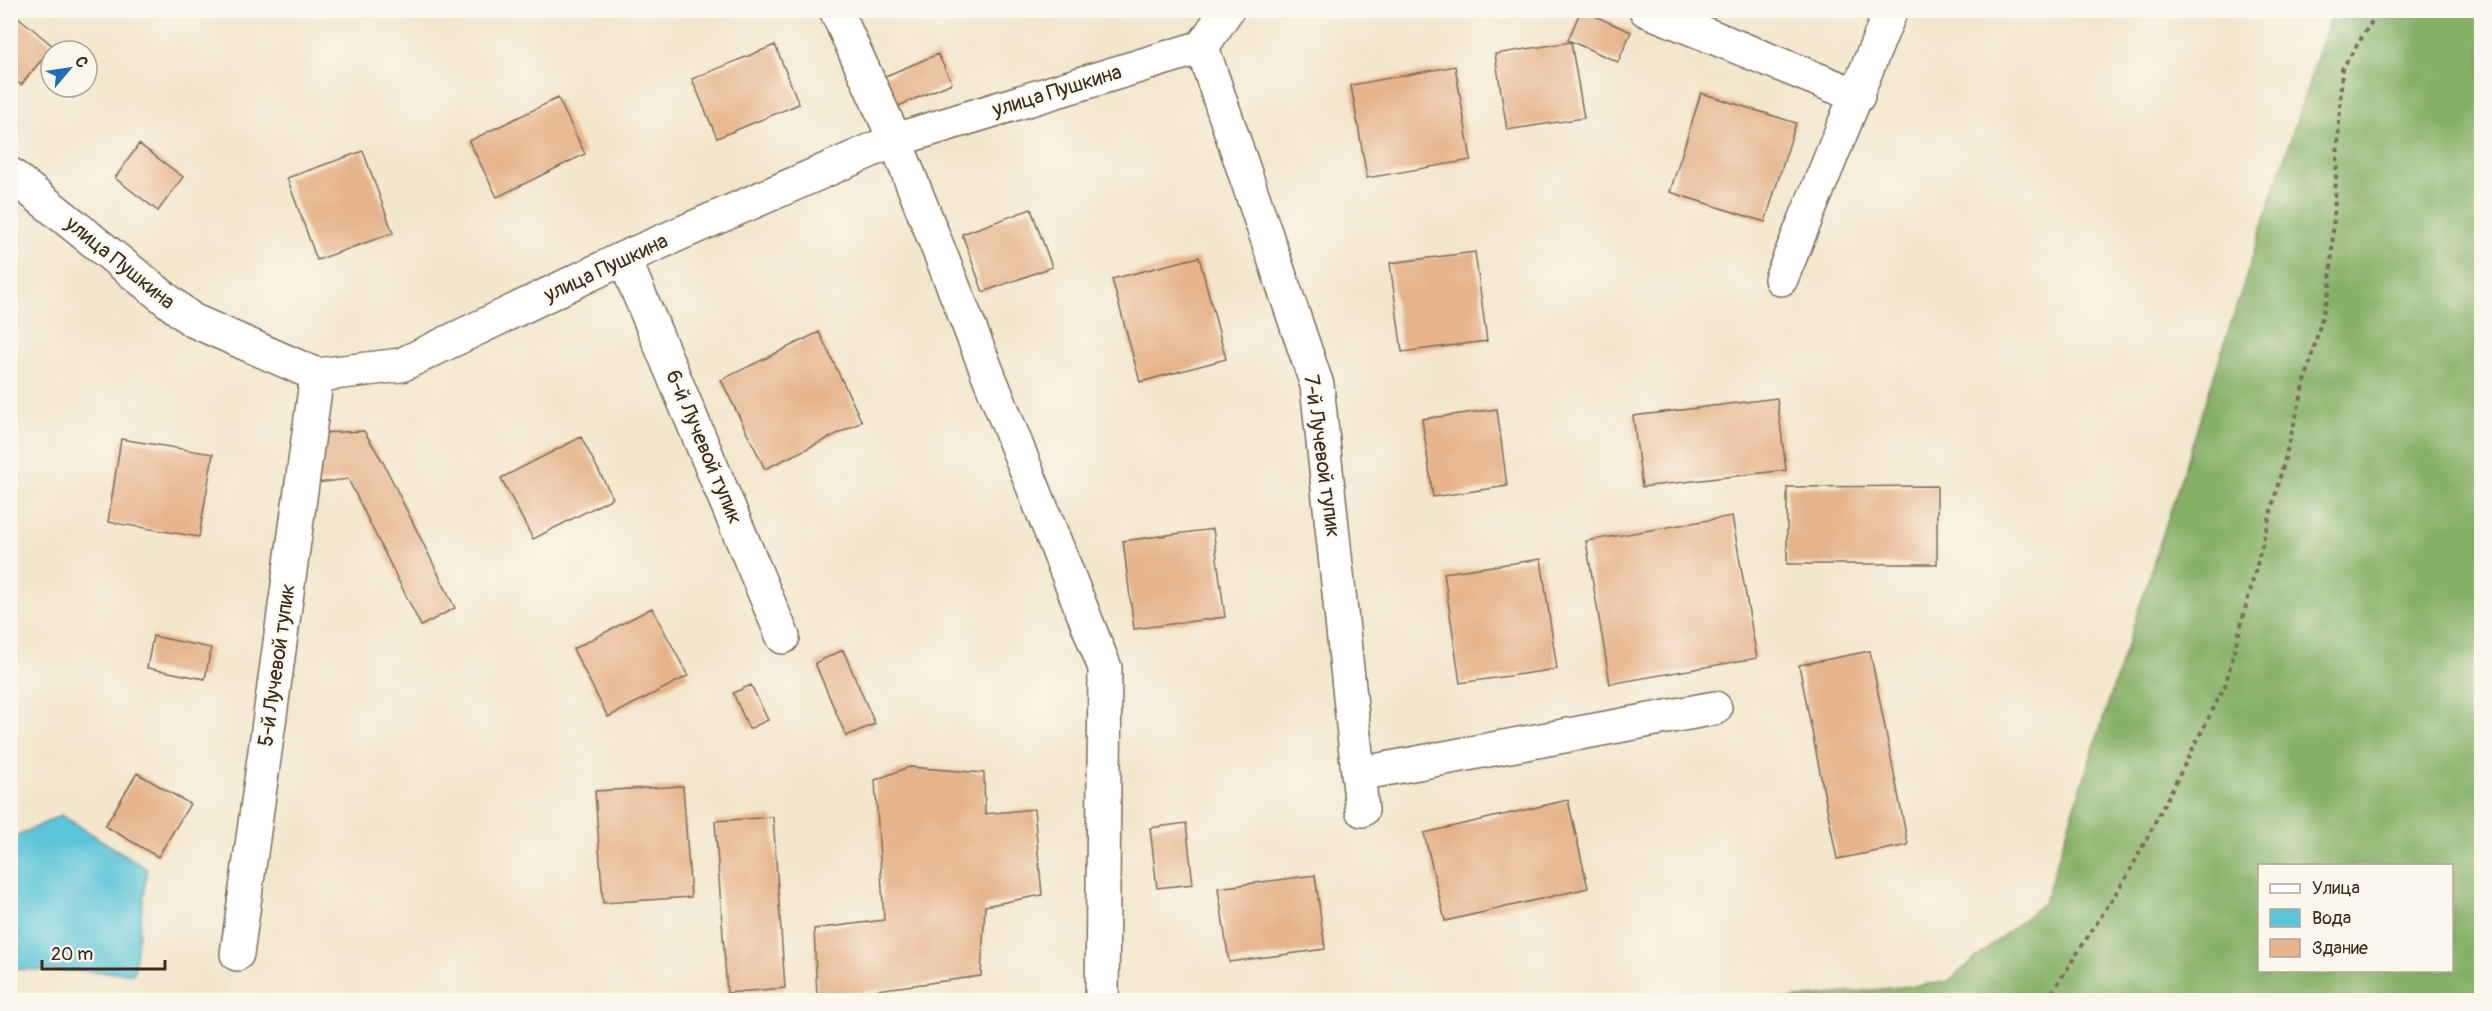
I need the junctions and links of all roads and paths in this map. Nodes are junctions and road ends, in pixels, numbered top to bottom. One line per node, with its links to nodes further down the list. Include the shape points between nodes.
1 (836, 10): 8 (street)
2 (1227, 10): 6 (street)
3 (1646, 10): 7 (street)
4 (1891, 10): 7 (street)
5 (2379, 10): 19 (path, via 2342,69 2330,287 2225,686 2129,873)
6 (1202, 47): 8 (street, улица Пушкина); 15 (street, 7-й Лучевой тупик, via 1317,385)
7 (1857, 96): 11 (street)
8 (895, 140): 10 (street, улица Пушкина); 18 (street, via 1105,668)
9 (16, 189): 12 (street, улица Пушкина, via 192,320)
10 (624, 258): 12 (street, улица Пушкина, via 400,365); 13 (street, 6-й Лучевой тупик)
11 (1781, 279)
12 (317, 375): 17 (street, 5-й Лучевой тупик)
13 (783, 637)
14 (1715, 708): 15 (street)
15 (1358, 774): 16 (street, 7-й Лучевой тупик)
16 (1362, 810)
17 (237, 954)
18 (1102, 1000)
19 (2047, 1000)

